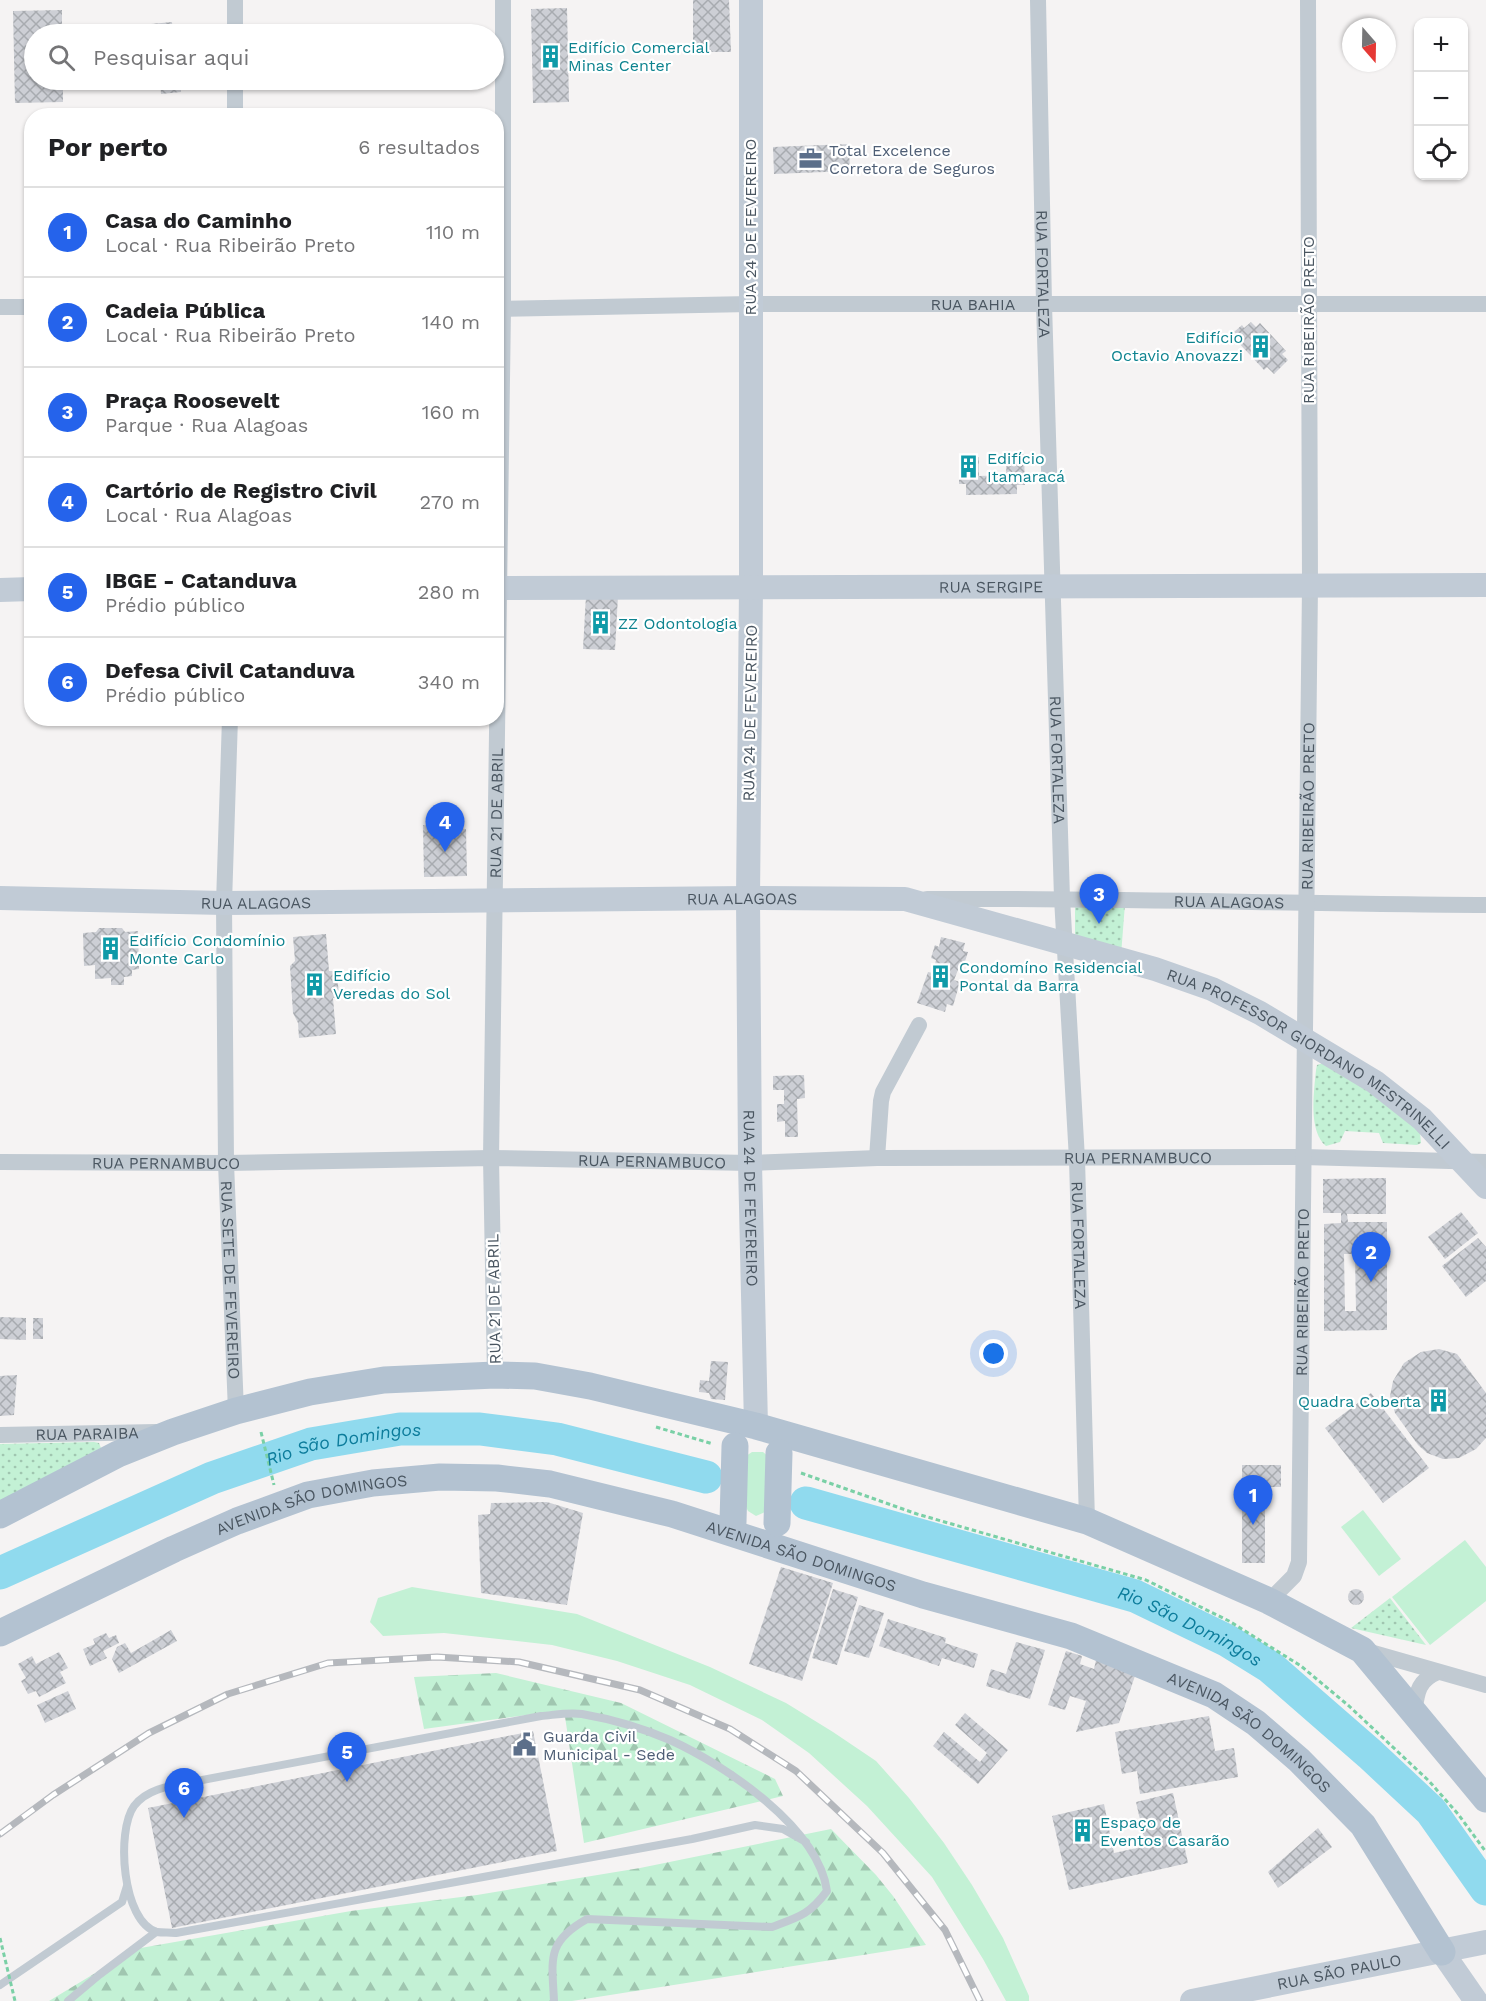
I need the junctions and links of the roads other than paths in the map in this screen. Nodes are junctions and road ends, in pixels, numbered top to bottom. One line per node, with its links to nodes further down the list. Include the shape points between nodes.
1 (235, 0): 6 (street)
2 (504, 0): 7 (street, RUA 21 DE ABRIL)
3 (751, 0): 13 (street, RUA 24 DE FEVEREIRO)
4 (1038, 0): 14 (street, RUA FORTALEZA)
5 (1308, 0): 12 (street, RUA RIBEIRÃO PRETO)
6 (235, 24)
7 (504, 24)
8 (235, 90): 10 (street)
9 (503, 90): 11 (street, RUA 21 DE ABRIL)
10 (235, 108)
11 (503, 108)
12 (1308, 303): 14 (street, RUA BAHIA); 15 (street, RUA BAHIA); 19 (street, RUA RIBEIRÃO PRETO)
13 (750, 304): 14 (street, RUA BAHIA); 18 (street, RUA BAHIA); 21 (street, RUA 24 DE FEVEREIRO)
14 (1044, 304): 22 (street, RUA FORTALEZA)
15 (1486, 304)
16 (24, 306): 17 (street)
17 (0, 307)
18 (504, 309)
19 (1310, 585): 20 (street, RUA SERGIPE); 22 (street, RUA SERGIPE); 34 (street, RUA RIBEIRÃO PRETO)
20 (1486, 585)
21 (751, 587): 22 (street, RUA SERGIPE); 23 (street, RUA SERGIPE); 29 (street, RUA 24 DE FEVEREIRO)
22 (1053, 587): 30 (street, RUA FORTALEZA)
23 (504, 588)
24 (0, 590): 25 (street)
25 (24, 590)
26 (230, 726): 33 (street, RUA SETE DE FEVEREIRO)
27 (497, 726): 32 (street, RUA 21 DE ABRIL)
28 (0, 898): 33 (street, RUA ALAGOAS)
29 (748, 898): 31 (street, RUA ALAGOAS); 32 (street, RUA ALAGOAS); 46 (street, RUA 24 DE FEVEREIRO)
30 (1062, 898): 31 (street, RUA ALAGOAS); 34 (street, RUA ALAGOAS); 36 (street, RUA FORTALEZA)
31 (905, 899): 36 (street, RUA PROFESSOR GIORDANO MESTRINELLI)
32 (495, 901): 33 (street, RUA ALAGOAS); 40 (street, RUA 21 DE ABRIL)
33 (224, 903): 45 (street, RUA SETE DE FEVEREIRO)
34 (1306, 904): 35 (street, RUA ALAGOAS); 38 (street, RUA RIBEIRÃO PRETO)
35 (1486, 905)
36 (1064, 942): 38 (street, RUA PROFESSOR GIORDANO MESTRINELLI, via 1212,989); 42 (street, RUA FORTALEZA)
37 (919, 1025): 41 (street, via 883,1092)
38 (1304, 1040): 39 (street, RUA RIBEIRÃO PRETO); 44 (street, RUA PROFESSOR GIORDANO MESTRINELLI, via 1375,1082)
39 (1303, 1157): 42 (street, RUA PERNAMBUCO); 44 (street, RUA PERNAMBUCO); 57 (street, RUA RIBEIRÃO PRETO, via 1299,1562 1294,1576)
40 (491, 1158): 45 (street, RUA PERNAMBUCO); 46 (street, RUA PERNAMBUCO); 48 (street, RUA 21 DE ABRIL)
41 (877, 1158): 42 (street, RUA PERNAMBUCO); 46 (street, RUA PERNAMBUCO)
42 (1077, 1159): 54 (street, RUA FORTALEZA)
43 (0, 1162): 45 (street, RUA PERNAMBUCO)
44 (1475, 1162): 47 (street, RUA PROFESSOR GIORDANO MESTRINELLI)
45 (226, 1163): 49 (street, RUA SETE DE FEVEREIRO)
46 (750, 1163): 52 (street, RUA 24 DE FEVEREIRO)
47 (1486, 1187)
48 (495, 1375): 49 (main road, via 384,1380 310,1392); 52 (main road, via 535,1376 590,1386)
49 (236, 1411): 50 (main road)
50 (173, 1432): 51 (street, RUA PARAIBA); 53 (main road, via 118,1454)
51 (0, 1435)
52 (758, 1436): 54 (main road); 55 (main road, bridge); 56 (main road, bridge)
53 (0, 1515)
54 (1087, 1521): 57 (main road)
55 (732, 1528): 56 (main road, AVENIDA SÃO DOMINGOS); 58 (main road, AVENIDA SÃO DOMINGOS, via 550,1484 440,1477 373,1483 308,1495 237,1521)
56 (776, 1535): 68 (main road, AVENIDA SÃO DOMINGOS, via 923,1595 1071,1636 1214,1695 1256,1723 1299,1760 1363,1825)
57 (1269, 1601): 59 (main road)
58 (0, 1633)
59 (1362, 1650): 60 (street); 62 (main road)
60 (1438, 1672): 61 (street); 62 (street, via 1428,1677 1417,1692)
61 (1486, 1685)
62 (1414, 1714): 63 (main road)
63 (1486, 1799)
64 (806, 1842): 65 (lane, via 782,1815 752,1791 670,1740 579,1713 541,1716 154,1790 134,1806 127,1824); 66 (lane, via 783,1829 755,1825 176,1933); 71 (lane, via 825,1876 826,1891 815,1907 772,1927 587,1920 569,1930 557,1945 552,1962)
65 (127, 1886): 66 (lane, via 136,1912); 69 (lane, via 122,1902)
66 (156, 1932): 70 (lane)
67 (1480, 1944): 68 (street, RUA SÃO PAULO)
68 (1443, 1952): 72 (street, RUA SÃO PAULO); 73 (street, AVENIDA SÃO DOMINGOS)
69 (0, 1985)
70 (68, 2001)
71 (554, 2001)
72 (1192, 2001)
73 (1476, 2001)

